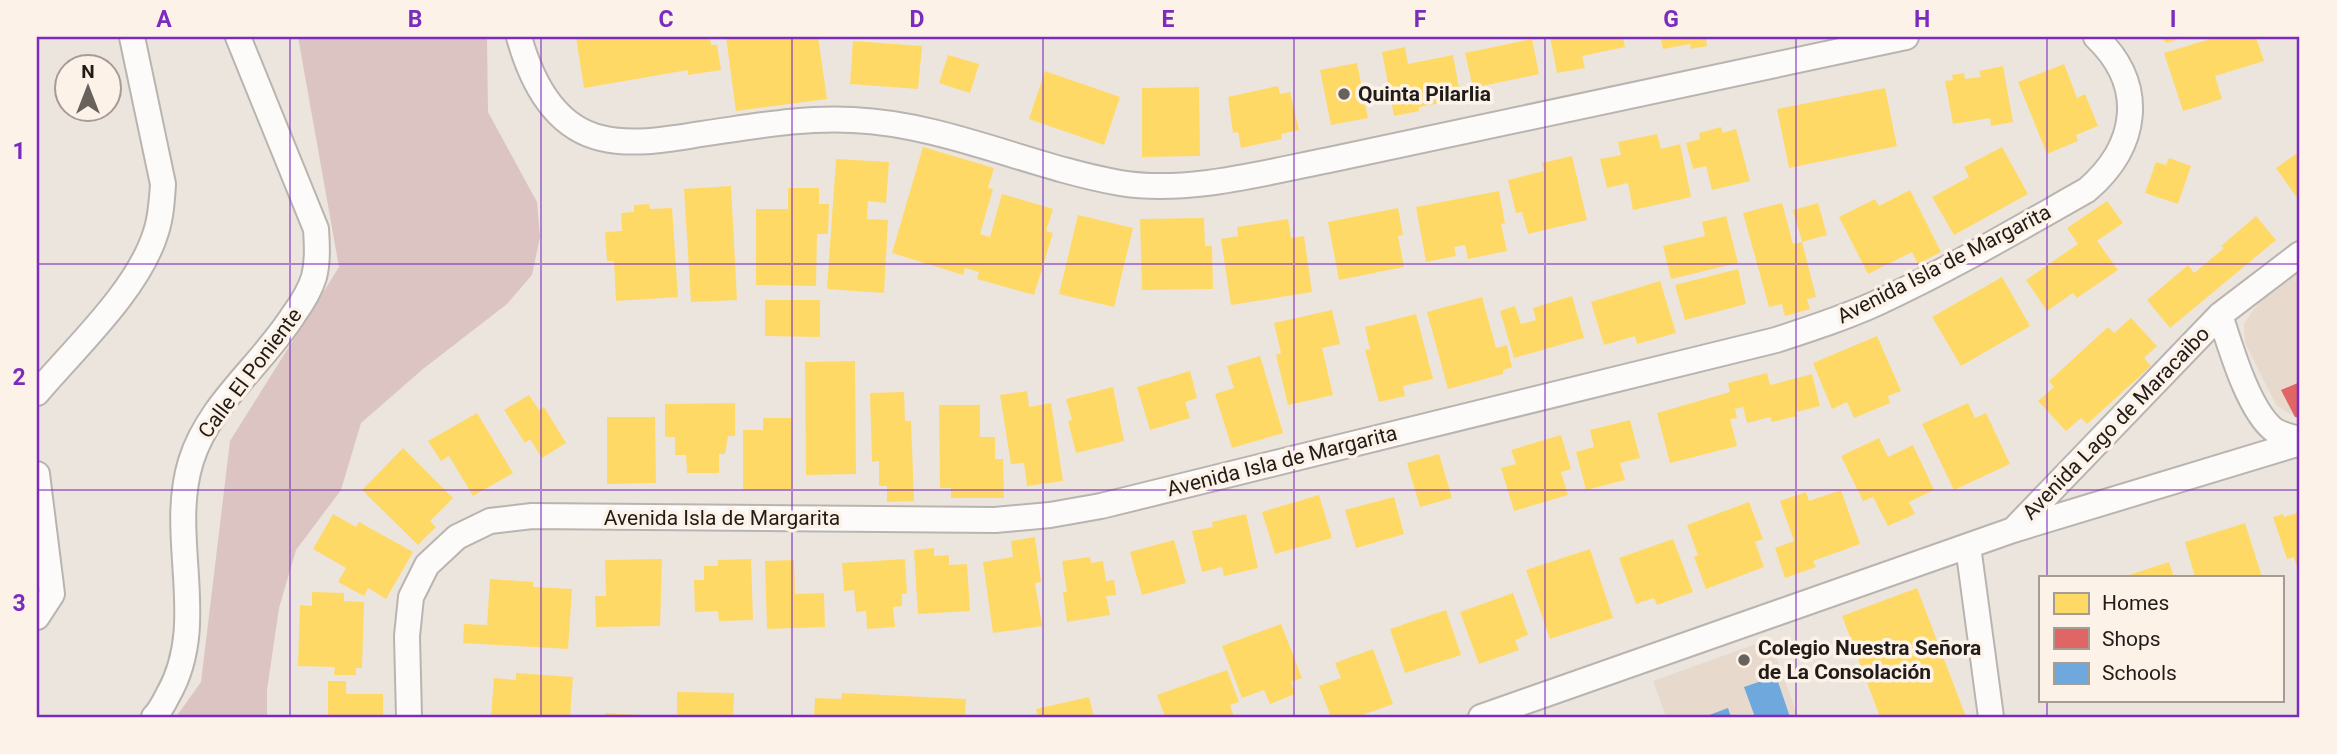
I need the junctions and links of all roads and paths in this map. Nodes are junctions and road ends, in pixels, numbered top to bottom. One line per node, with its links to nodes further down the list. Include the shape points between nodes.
1 (132, 37): 8 (street, via 163,184 156,233 121,296)
2 (238, 37): 14 (street, Calle El Poniente, via 316,229 317,255 314,278 292,317 199,438 185,491 188,634 179,677)
3 (519, 37): 4 (street, via 533,77 560,116 600,138 670,139 817,118 856,120 914,127 1122,183 1179,186 1329,160)
4 (1906, 37)
5 (2096, 37): 15 (street, Avenida Isla de Margarita, via 2119,63 2131,108 2121,149 2106,174 2087,190 1955,264 1835,320 1776,340 1050,515 995,520 532,516 490,521 457,537 427,565 411,597)
6 (2300, 254): 7 (street, Avenida Lago de Maracaibo)
7 (2220, 315): 9 (street, via 2243,381 2261,412 2272,428); 11 (street, Avenida Lago de Maracaibo)
8 (37, 393)
9 (2300, 441): 11 (street)
10 (37, 474): 13 (street, via 52,594)
11 (2013, 530): 12 (street, Avenida Lago de Maracaibo)
12 (1968, 546): 16 (street, Avenida Lago de Maracaibo); 17 (street)
13 (37, 617)
14 (154, 717)
15 (409, 717)
16 (1481, 717)
17 (1990, 717)

